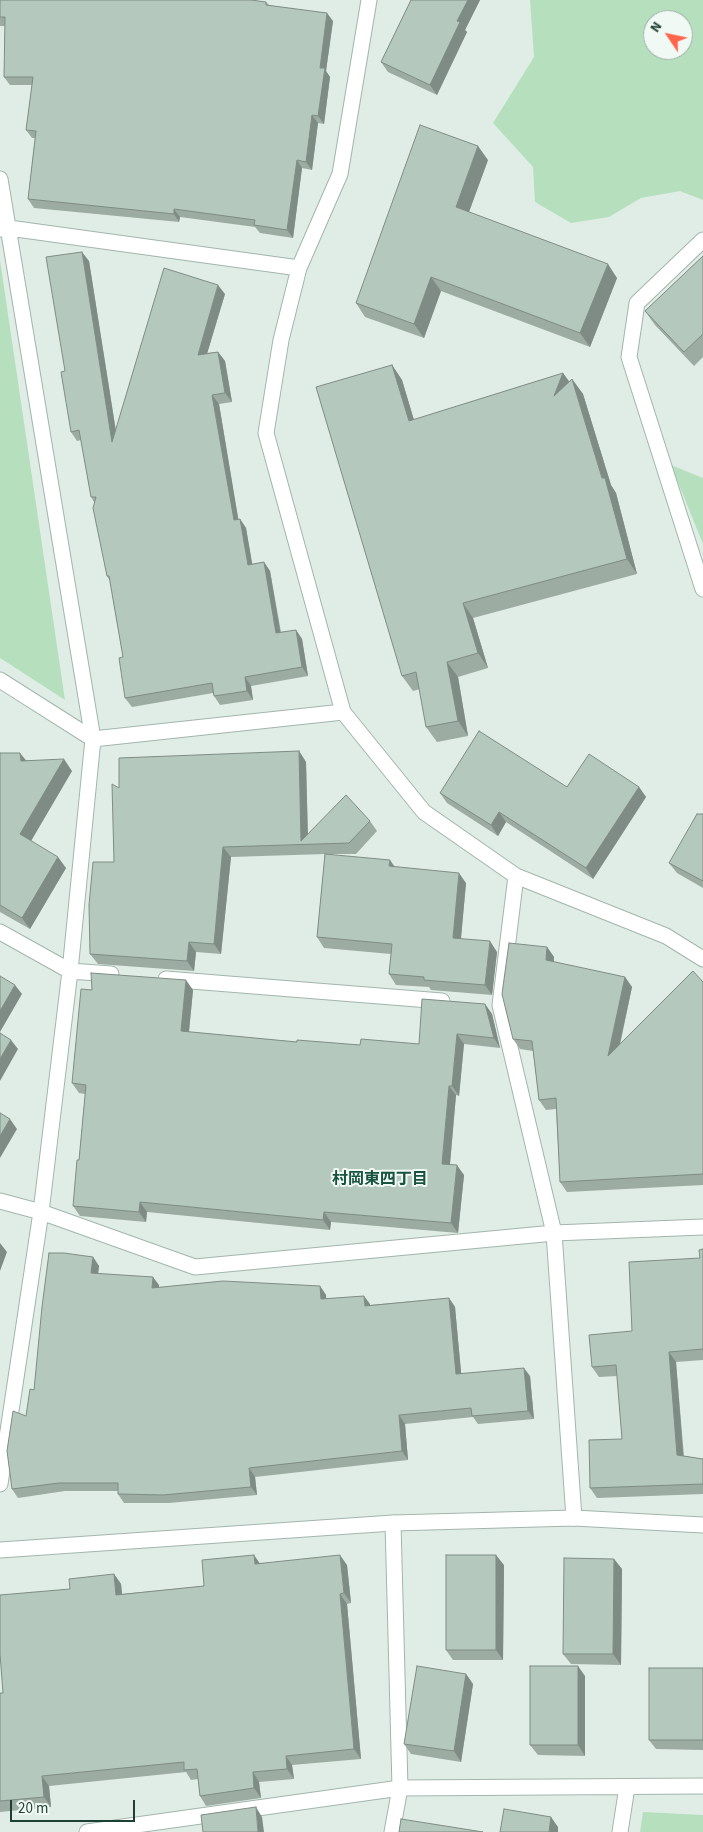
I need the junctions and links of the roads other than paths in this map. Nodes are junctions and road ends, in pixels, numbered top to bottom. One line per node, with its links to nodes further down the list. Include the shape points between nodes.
1 (370, 0): 5 (street, via 340,174)
2 (0, 178): 3 (street)
3 (5, 229): 5 (street); 9 (street)
4 (703, 240): 6 (street, via 637,303 629,357)
5 (299, 268): 8 (street, via 281,340 266,433)
6 (703, 589)
7 (0, 680): 9 (street)
8 (343, 712): 9 (street); 10 (street, via 424,812)
9 (93, 739): 13 (street)
10 (516, 876): 12 (street, via 666,936); 20 (street, via 495,1005)
11 (0, 932): 13 (street)
12 (703, 959)
13 (70, 971): 14 (street); 18 (street)
14 (129, 976)
15 (148, 977): 16 (street)
16 (461, 1002)
17 (0, 1201): 18 (street)
18 (41, 1212): 20 (street, via 194,1267); 21 (street)
19 (703, 1227): 20 (street)
20 (554, 1233): 22 (street)
21 (0, 1484)
22 (574, 1518): 23 (street); 24 (street)
23 (393, 1523): 25 (street); 28 (street)
24 (703, 1525)
25 (0, 1550)
26 (703, 1786): 27 (street)
27 (627, 1787): 28 (street); 31 (street)
28 (400, 1788): 29 (street); 30 (street)
29 (87, 1832)
30 (392, 1832)
31 (620, 1832)

